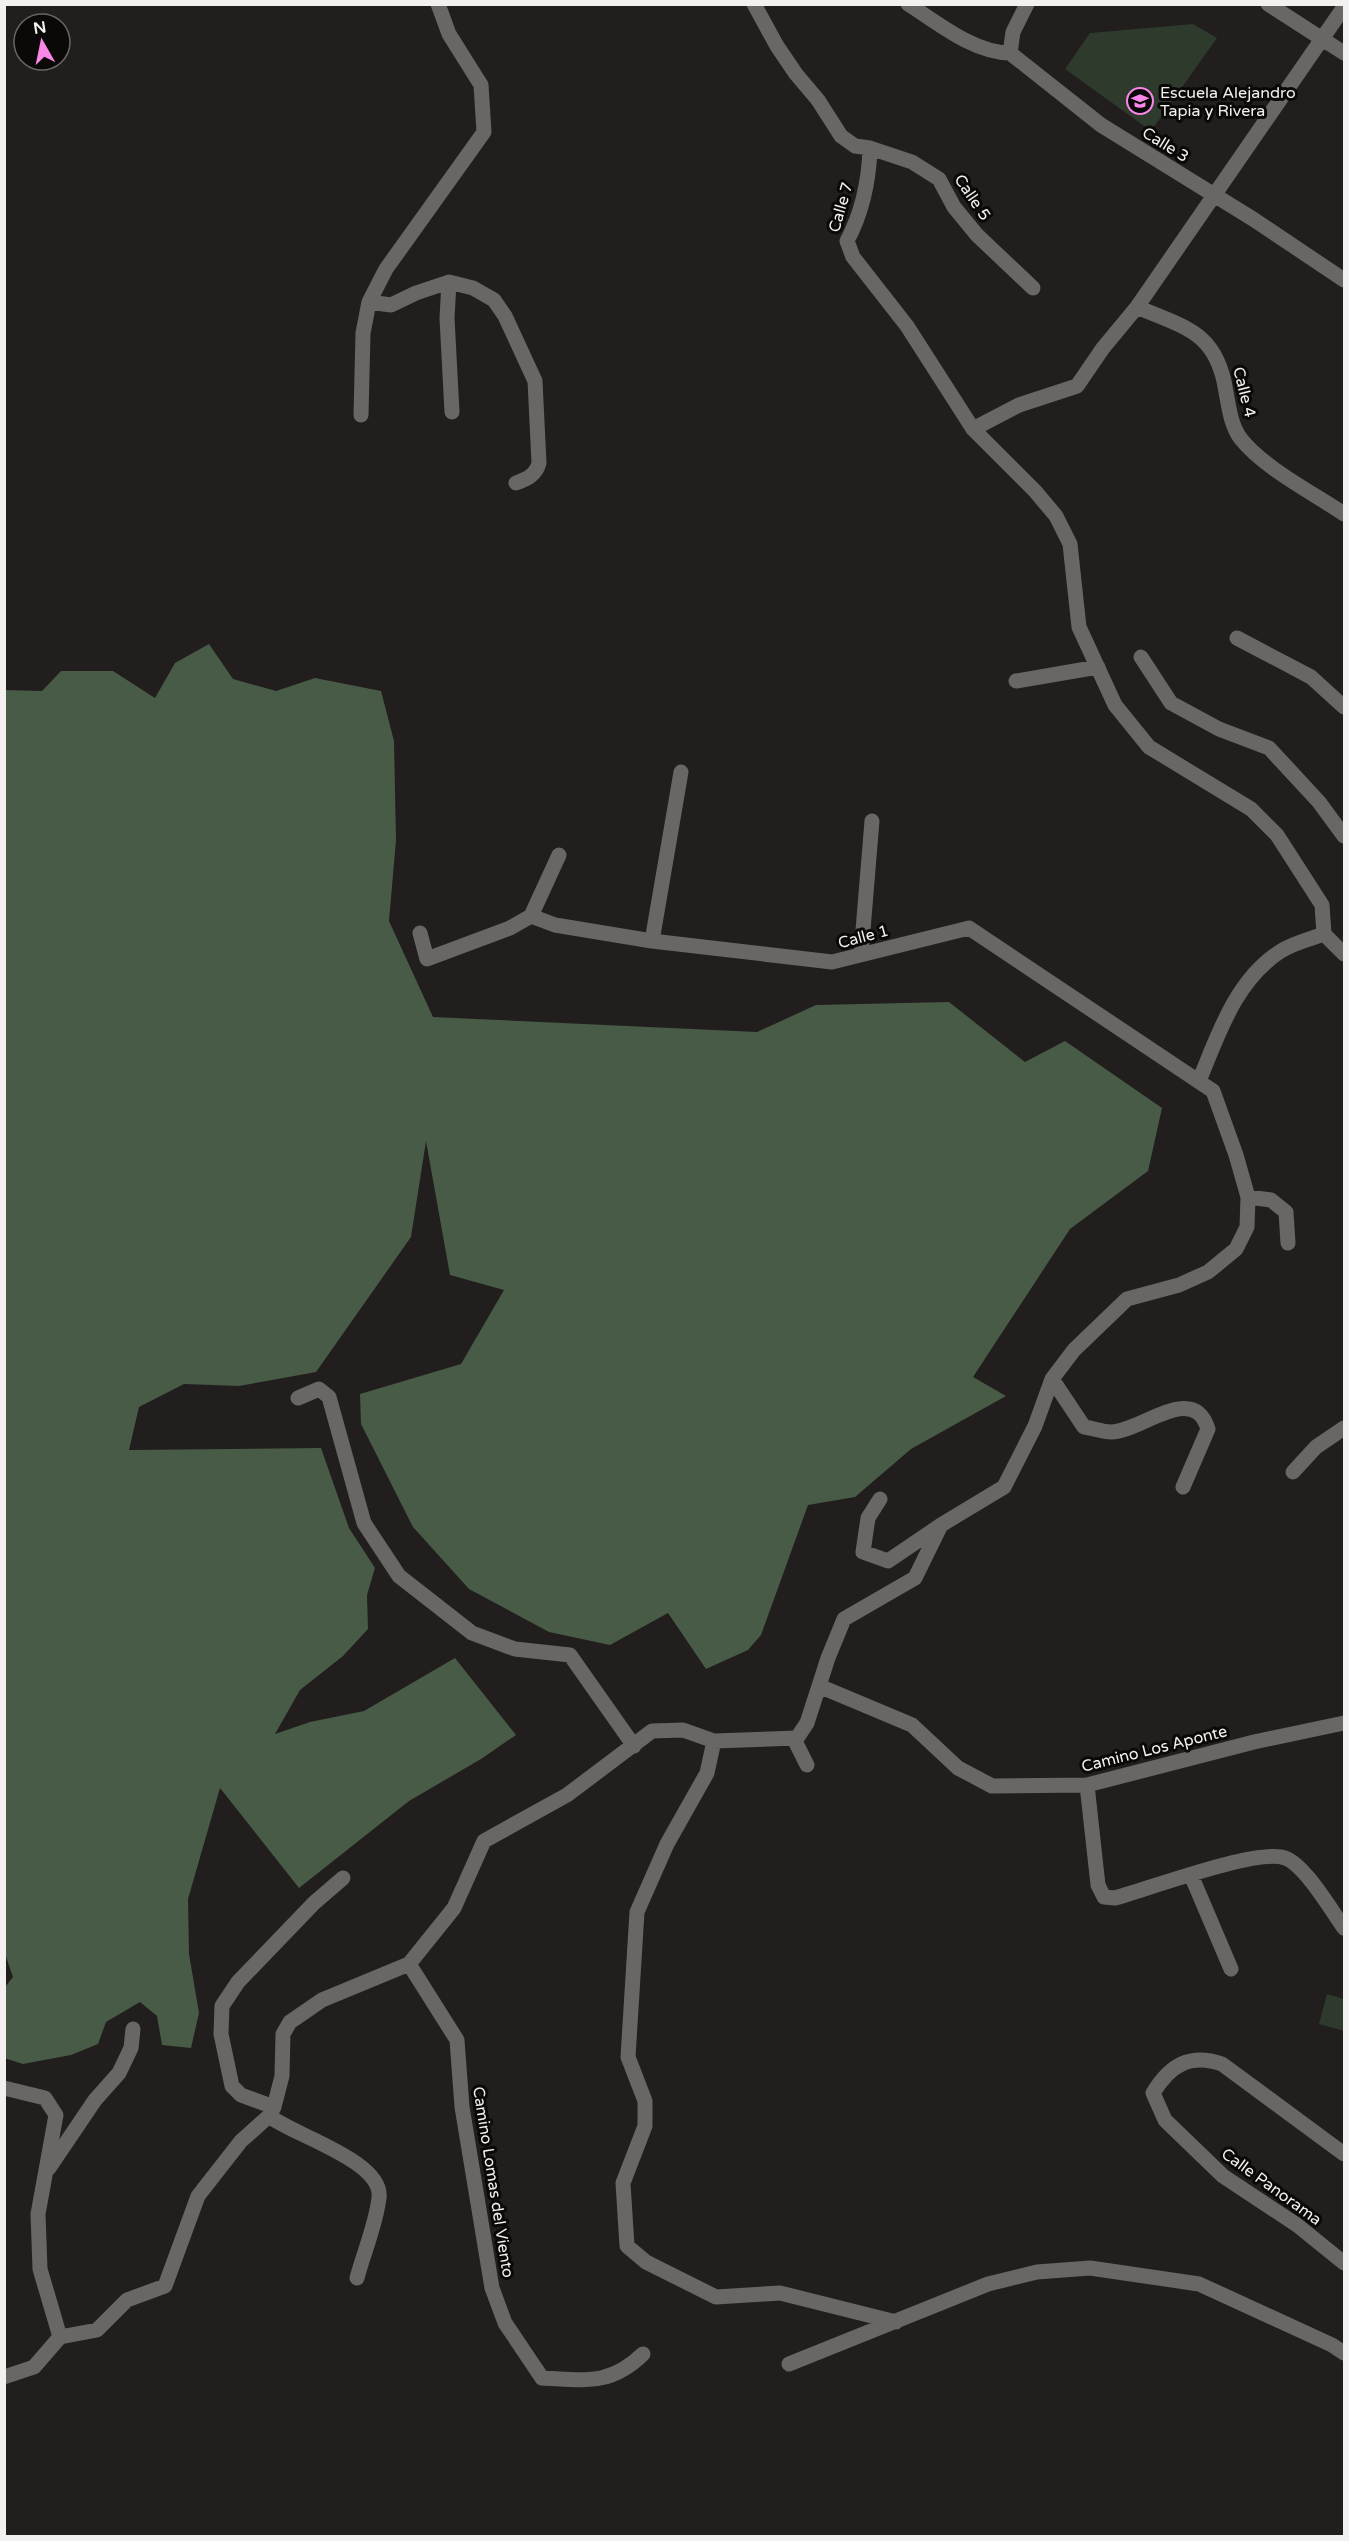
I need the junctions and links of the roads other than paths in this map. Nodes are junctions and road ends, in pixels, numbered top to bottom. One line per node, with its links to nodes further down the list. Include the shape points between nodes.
1 (438, 4): 15 (street, via 449,34 481,85 484,132 386,269)
2 (754, 4): 10 (street, via 777,46 841,136 855,146)
3 (908, 4): 8 (street, Calle 3, via 958,36 995,53)
4 (1027, 4): 8 (street, via 1013,32)
5 (1268, 4): 7 (street)
6 (1344, 7): 7 (street)
7 (1322, 39): 9 (street); 11 (street)
8 (1010, 53): 11 (street, Calle 3, via 1101,125)
9 (1344, 53)
10 (870, 148): 14 (street, Calle 5, via 912,162 939,179 954,207 977,235); 19 (street, Calle 7, via 870,169 856,223 847,241 853,258 895,309)
11 (1215, 195): 12 (street, Calle 3); 16 (street)
12 (1344, 280)
13 (449, 282): 15 (street, via 391,305); 17 (street); 20 (street, via 494,300 506,316 535,381 539,463 527,480)
14 (1033, 288)
15 (369, 302): 18 (street, via 363,333)
16 (1137, 307): 19 (street, via 1077,386 1019,405); 21 (street, Calle 4, via 1188,329 1209,345 1223,370 1230,415 1240,438 1258,456)
17 (452, 412)
18 (361, 415)
19 (973, 429): 24 (street, Calle 7, via 1056,516 1070,544 1079,627)
20 (516, 483)
21 (1344, 514)
22 (1237, 638): 26 (street, via 1311,677)
23 (1141, 657): 29 (street, via 1171,703 1219,729 1269,748 1319,802)
24 (1098, 667): 25 (street); 33 (street, Calle 7, via 1115,705 1149,747 1251,809 1277,835 1322,905)
25 (1016, 681)
26 (1344, 707)
27 (681, 772): 34 (street)
28 (872, 821): 35 (street)
29 (1344, 836)
30 (559, 855): 31 (street)
31 (531, 916): 32 (street, via 428,959); 34 (street, Calle 1, via 555,925)
32 (420, 933)
33 (1324, 934): 36 (street); 37 (street, via 1281,950 1252,975 1223,1025)
34 (652, 941): 35 (street, Calle 1, via 832,962)
35 (861, 954): 37 (street, Calle 1, via 969,928)
36 (1344, 954)
37 (1199, 1081): 38 (street, Calle 1, via 1213,1091)
38 (1248, 1197): 39 (street, via 1271,1200 1286,1212); 40 (street, Calle 1, via 1247,1227 1236,1249 1208,1272 1189,1281 1127,1299 1074,1350)
39 (1288, 1243)
40 (1052, 1379): 44 (street, via 1084,1426 1112,1433 1176,1409 1194,1409 1204,1417 1208,1429); 46 (street, Calle 1, via 1035,1426 1004,1487)
41 (298, 1398): 51 (street, via 319,1389 329,1397 364,1523 399,1576 472,1633 515,1649 570,1655)
42 (1344, 1428): 43 (street, via 1316,1447)
43 (1293, 1472)
44 (1183, 1487)
45 (880, 1499): 46 (street, Calle 1, via 868,1518 863,1552 888,1561)
46 (941, 1525): 47 (street, via 915,1578 844,1619)
47 (819, 1686): 49 (street); 53 (street, Camino Los Aponte, via 912,1725 958,1768 992,1786)
48 (1344, 1723): 53 (street, Camino Los Aponte)
49 (797, 1738): 50 (street); 52 (street)
50 (714, 1741): 51 (street, via 683,1730 652,1731); 66 (street, via 707,1773 667,1844 637,1912 628,2057 645,2101 645,2126 623,2183 627,2246 646,2262 716,2297 780,2293)
51 (634, 1746): 57 (street, via 567,1795 484,1840 454,1908)
52 (807, 1765)
53 (1087, 1785): 54 (street, via 1098,1885 1104,1897 1115,1898)
54 (1191, 1875): 56 (street, via 1268,1856 1286,1858 1299,1867); 58 (street)
55 (343, 1878): 61 (street, via 246,1974 222,2006 221,2034 232,2086)
56 (1344, 1928)
57 (409, 1964): 61 (street, via 322,2000 290,2022 283,2034 282,2076); 69 (street, Camino Lomas del Viento, via 457,2040 462,2107 492,2288 505,2323 542,2378 600,2380 628,2368)
58 (1231, 1969)
59 (133, 2029): 63 (street, via 131,2048 119,2073 95,2100)
60 (4, 2088): 63 (street, via 45,2097 52,2106 56,2115)
61 (271, 2111): 65 (street, via 373,2176 380,2195); 67 (street, via 241,2141 198,2196 165,2286 127,2300 97,2330)
62 (1344, 2154): 64 (street, Calle Panorama, via 1216,2062 1196,2059 1182,2063 1162,2076 1153,2093 1165,2121 1223,2176)
63 (47, 2170): 67 (street, via 38,2214 40,2269)
64 (1344, 2263)
65 (357, 2278)
66 (896, 2322): 68 (street, via 988,2284 1037,2272 1090,2268 1199,2284); 70 (street)
67 (60, 2337): 71 (street, via 34,2367)
68 (1344, 2353)
69 (643, 2354)
70 (789, 2364)
71 (4, 2377)

